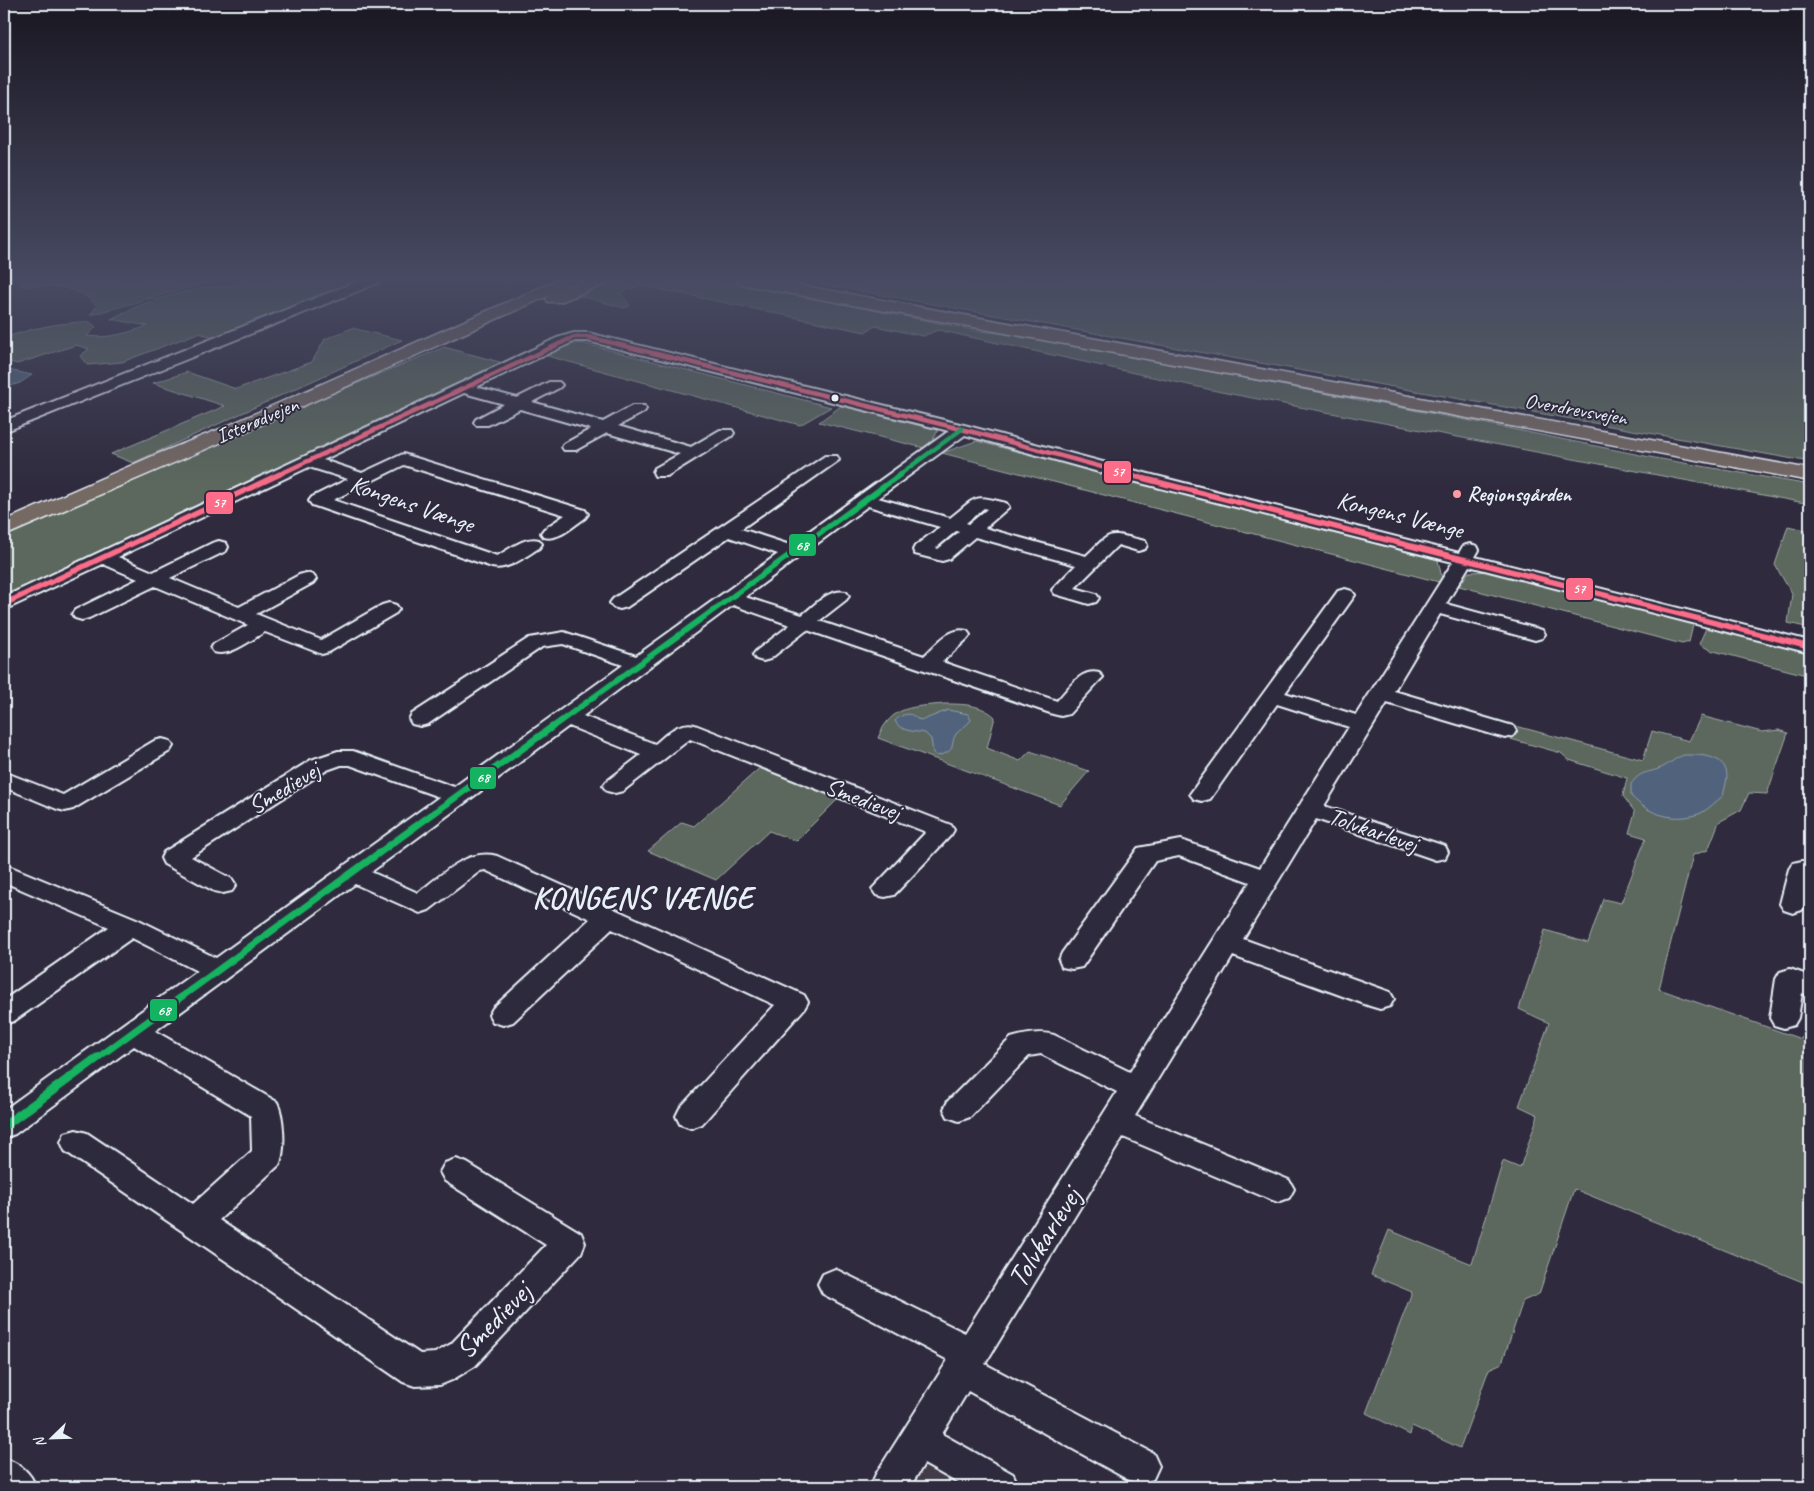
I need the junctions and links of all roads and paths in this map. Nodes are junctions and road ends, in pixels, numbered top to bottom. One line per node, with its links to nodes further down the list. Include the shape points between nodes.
1 (198, 350): 15 (street)
2 (386, 350): 9 (main road)
3 (405, 350): 9 (main road, Isterødvejen)
4 (409, 350): 9 (main road, Isterødvejen)
5 (430, 350): 9 (main road)
6 (544, 350): 11 (street, Kongens Vænge)
7 (639, 350): 17 (street, Kongens Vænge)
8 (1124, 350): 24 (main road, Overdrevsvejen)
9 (353, 374): 28 (main road, Isterødvejen, via 228,433)
10 (554, 385): 12 (street)
11 (463, 388): 12 (street); 22 (street, Kongens Vænge)
12 (517, 403): 14 (street); 16 (street)
13 (638, 409): 16 (street)
14 (482, 422)
15 (4, 427)
16 (603, 427): 19 (street); 20 (street)
17 (970, 431): 26 (street); 36 (street, Kongens Vænge, via 1114,471)
18 (726, 433): 20 (street)
19 (570, 447)
20 (692, 452): 23 (street)
21 (831, 460): 30 (street)
22 (309, 461): 25 (street, Kongens Vænge); 37 (street, Kongens Vænge)
23 (660, 472)
24 (1810, 475)
25 (364, 479): 31 (street, Kongens Vænge, via 402,459 579,514); 32 (street, Kongens Vænge, via 318,501 500,563)
26 (865, 500): 27 (street); 35 (street)
27 (953, 525): 29 (street); 29 (street, via 981,502 1000,507); 29 (street, via 922,550 942,555)
28 (4, 529)
29 (972, 530): 38 (street)
30 (726, 531): 35 (street); 46 (street)
31 (550, 533)
32 (532, 544)
33 (1138, 545): 38 (street, via 1114,539)
34 (219, 547): 39 (street)
35 (792, 552): 43 (street)
36 (1467, 555): 47 (street, Tolvkarlevej); 55 (street, Kongens Vænge); 56 (street, Kongens Vænge)
37 (101, 558): 39 (street); 45 (street, Kongens Vænge)
38 (1089, 563): 44 (street, via 1062,590)
39 (153, 579): 49 (street); 50 (street)
40 (306, 579): 50 (street)
41 (1345, 595): 63 (street)
42 (839, 596): 51 (street)
43 (730, 598): 51 (street); 59 (street)
44 (1089, 598)
45 (4, 604)
46 (620, 604)
47 (1435, 607): 53 (street); 62 (street, Tolvkarlevej)
48 (389, 609): 52 (street, via 322,648)
49 (82, 614)
50 (240, 614): 52 (street)
51 (804, 623): 58 (street); 60 (street)
52 (264, 624): 57 (street)
53 (1535, 634)
54 (960, 635): 60 (street)
55 (1810, 635)
56 (1810, 647)
57 (221, 648)
58 (763, 655)
59 (639, 664): 64 (street); 65 (street, via 564,638 543,640)
60 (928, 664): 61 (street, via 1061,709)
61 (1092, 677)
62 (1381, 694): 66 (street, Tolvkarlevej); 67 (street)
63 (1273, 696): 66 (street); 72 (street)
64 (566, 717): 69 (street); 73 (street)
65 (420, 719)
66 (1362, 724): 74 (street, Tolvkarlevej)
67 (1505, 731)
68 (162, 746): 70 (street, via 65,804)
69 (657, 753): 71 (street, Smedievej); 81 (street, Smedievej, via 687,730 942,830)
70 (4, 778)
71 (615, 786)
72 (1202, 794)
73 (457, 796): 78 (street); 80 (street, Smedievej, via 353,758 338,758 319,765 173,858)
74 (1310, 809): 75 (street, Tolvkarlevej); 79 (street, Tolvkarlevej)
75 (1436, 852)
76 (4, 872): 84 (street)
77 (1810, 872): 82 (street, via 1802,869)
78 (352, 873): 83 (street, via 420,904 473,864 488,862); 87 (street)
79 (1266, 879): 85 (street, Tolvkarlevej); 86 (street, via 1181,848 1147,854)
80 (222, 885)
81 (885, 889)
82 (1793, 904)
83 (608, 918): 91 (street); 96 (street, via 794,1002)
84 (130, 926): 87 (street); 90 (street)
85 (1226, 943): 89 (street); 94 (street, Tolvkarlevej)
86 (1072, 960)
87 (218, 970): 93 (street)
88 (1810, 986): 92 (street, via 1790,979)
89 (1380, 999)
90 (4, 1014)
91 (503, 1015)
92 (1784, 1018)
93 (133, 1032): 98 (street); 102 (street, via 266,1110 268,1156)
94 (1136, 1088): 95 (street, via 1044,1043 1021,1046); 97 (street, Tolvkarlevej)
95 (959, 1109)
96 (691, 1116)
97 (1116, 1121): 101 (street); 104 (street, Tolvkarlevej)
98 (4, 1126)
99 (76, 1142): 102 (street, Smedievej)
100 (456, 1172): 102 (street, Smedievej, via 569,1243 463,1355 440,1370 415,1370)
101 (1278, 1189)
102 (195, 1222)
103 (835, 1284): 104 (street)
104 (966, 1362): 105 (street, Tolvkarlevej); 106 (street)
105 (918, 1440): 109 (street, Tolvkarlevej); 110 (street)
106 (1140, 1466)
107 (4, 1476): 108 (street)
108 (17, 1487)
109 (888, 1487)
110 (1000, 1487)

